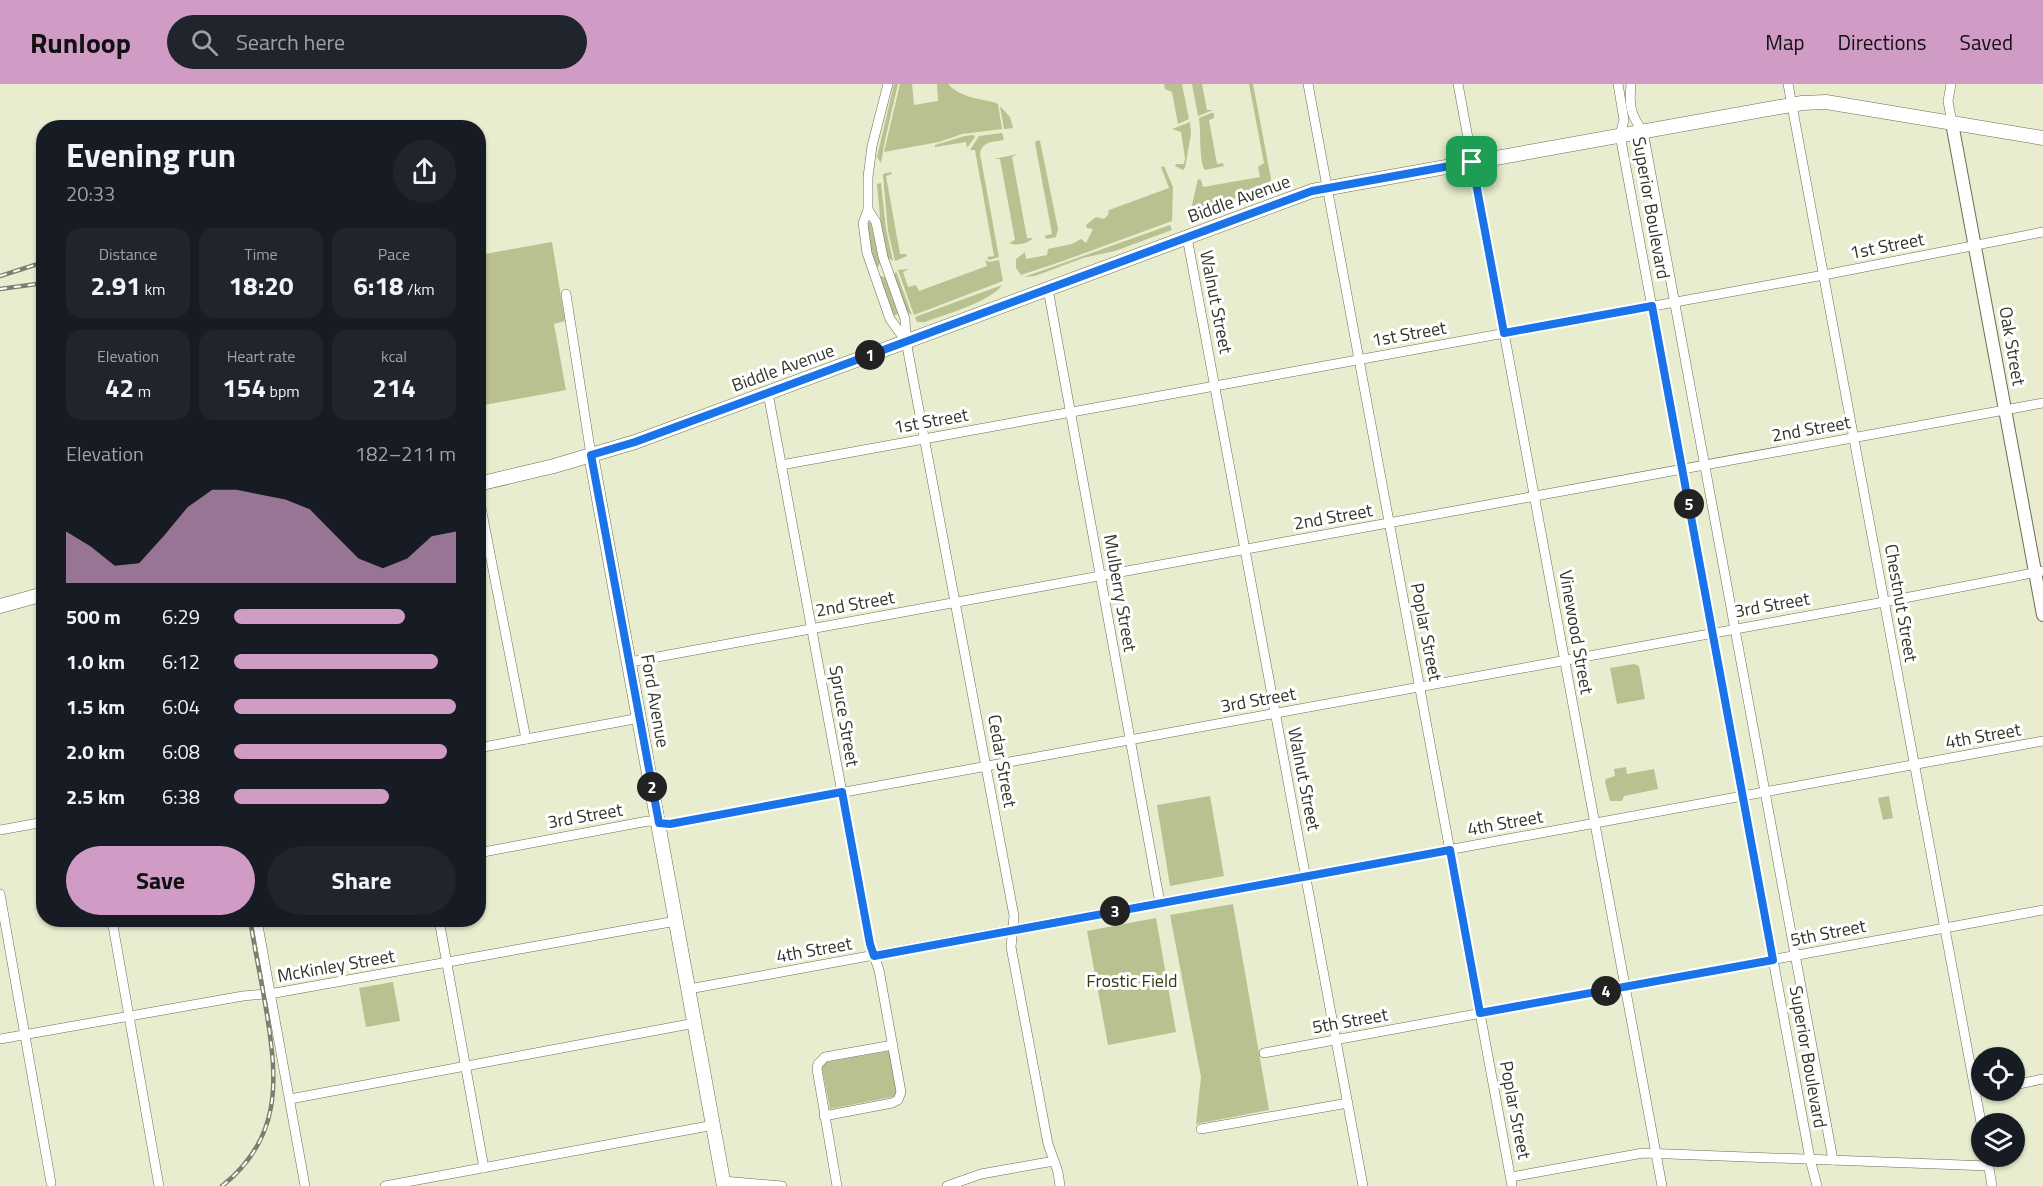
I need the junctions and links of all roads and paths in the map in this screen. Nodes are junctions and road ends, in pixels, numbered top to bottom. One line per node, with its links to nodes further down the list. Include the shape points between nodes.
1 (888, 84): 15 (street, via 869,163)
2 (1308, 84): 14 (street, Poplar Street)
3 (1458, 84): 13 (street, Vinewood Street)
4 (1618, 84): 11 (street, Superior Boulevard, via 1624,120)
5 (1631, 84): 10 (street, Superior Boulevard, via 1633,118)
6 (1788, 84): 8 (street, Chestnut Street)
7 (1951, 84): 9 (street, Oak Street, via 1948,101)
8 (1792, 104): 9 (main road, Biddle Avenue, via 1826,102); 10 (main road, Biddle Avenue); 19 (street, Chestnut Street)
9 (1952, 123): 12 (main road, Biddle Avenue); 18 (street, Oak Street)
10 (1643, 131): 11 (main road, Biddle Avenue); 22 (street, Superior Boulevard)
11 (1620, 135): 13 (main road, Biddle Avenue); 23 (street, Superior Boulevard)
12 (2043, 138)
13 (1472, 162): 14 (main road, Biddle Avenue); 24 (street, Vinewood Street)
14 (1327, 189): 17 (main road, Biddle Avenue); 26 (street, Poplar Street)
15 (868, 210): 25 (street, Cedar Street, via 876,222 883,257 905,318); 25 (street, via 863,223 867,254 890,320)
16 (2043, 232): 18 (street, 1st Street)
17 (1187, 237): 20 (main road, Biddle Avenue); 27 (street, Walnut Street)
18 (1976, 246): 19 (street, 1st Street); 30 (street, Oak Street)
19 (1824, 274): 22 (street, 1st Street); 32 (street, Chestnut Street)
20 (1048, 289): 25 (main road, Biddle Avenue); 31 (street, Mulberry Street)
21 (566, 294): 34 (street, Ford Avenue)
22 (1675, 302): 23 (street, 1st Street); 36 (street, Superior Boulevard)
23 (1652, 306): 24 (street, 1st Street); 37 (street, Superior Boulevard)
24 (1504, 333): 26 (street, 1st Street); 39 (street, Vinewood Street)
25 (906, 341): 28 (main road, Biddle Avenue); 33 (street, Cedar Street)
26 (1359, 360): 27 (street, 1st Street); 40 (street, Poplar Street)
27 (1215, 386): 31 (street, 1st Street); 42 (street, Walnut Street)
28 (768, 393): 34 (main road, Biddle Avenue); 35 (street, Spruce Street)
29 (2043, 403): 30 (street, 2nd Street)
30 (2006, 410): 32 (street, 2nd Street); 43 (street, Oak Street)
31 (1070, 413): 33 (street, 1st Street); 44 (street, Mulberry Street)
32 (1854, 438): 36 (street, 2nd Street); 46 (street, Chestnut Street)
33 (926, 439): 35 (street, 1st Street); 47 (street, Cedar Street)
34 (591, 455): 38 (main road, Biddle Avenue); 54 (main road, Ford Avenue)
35 (781, 465): 50 (street, Spruce Street)
36 (1706, 465): 37 (street, 2nd Street); 51 (street, Superior Boulevard)
37 (1683, 469): 39 (street, 2nd Street); 52 (street, Superior Boulevard)
38 (486, 482)
39 (1534, 497): 40 (street, 2nd Street); 53 (street, Vinewood Street)
40 (1390, 523): 42 (street, 2nd Street); 55 (street, Poplar Street)
41 (486, 533): 58 (street)
42 (1245, 549): 44 (street, 2nd Street); 56 (street, Walnut Street)
43 (2039, 572): 46 (street, 3rd Street); 49 (street, Oak Street)
44 (1100, 576): 47 (street, 2nd Street); 59 (street, Mulberry Street)
45 (36, 596): 48 (main road)
46 (1884, 602): 51 (street, 3rd Street); 62 (street, Chestnut Street)
47 (956, 603): 50 (street, 2nd Street); 63 (street, Cedar Street)
48 (0, 606)
49 (2043, 615)
50 (812, 629): 54 (street, 2nd Street); 64 (street, Spruce Street)
51 (1735, 629): 52 (street, 3rd Street); 65 (street, Superior Boulevard)
52 (1712, 633): 53 (street, 3rd Street); 66 (street, Superior Boulevard)
53 (1565, 660): 55 (street, 3rd Street); 69 (street, Vinewood Street)
54 (630, 662): 57 (main road, Ford Avenue)
55 (1420, 687): 56 (street, 3rd Street); 71 (street, Poplar Street)
56 (1275, 713): 59 (street, 3rd Street); 73 (street, Walnut Street)
57 (640, 718): 58 (street); 68 (main road, Ford Avenue)
58 (526, 739): 61 (street)
59 (1130, 740): 63 (street, 3rd Street); 75 (street, Mulberry Street)
60 (2043, 741): 62 (street, 4th Street)
61 (486, 746)
62 (1914, 765): 65 (street, 4th Street); 81 (street, Chestnut Street)
63 (986, 766): 64 (street, 3rd Street); 82 (street, Cedar Street, via 1014,916)
64 (842, 792): 68 (street, 3rd Street); 83 (street, Spruce Street)
65 (1765, 792): 66 (street, 4th Street); 84 (street, Superior Boulevard)
66 (1743, 796): 69 (street, 4th Street); 85 (street, Superior Boulevard)
67 (36, 823): 70 (street)
68 (659, 823): 72 (street, 3rd Street, via 648,821); 77 (main road, Ford Avenue)
69 (1595, 823): 71 (street, 4th Street); 87 (street, Vinewood Street)
70 (0, 830)
71 (1450, 850): 73 (street, 4th Street); 90 (street, Poplar Street)
72 (486, 851)
73 (1306, 876): 75 (street, 4th Street); 95 (street, Walnut Street)
74 (0, 894): 93 (street)
75 (1160, 903): 82 (street, 4th Street)
76 (2043, 910): 81 (street, 5th Street)
77 (676, 921): 86 (street, McKinley Street); 88 (main road, Ford Avenue)
78 (113, 927): 91 (street)
79 (258, 927): 89 (street)
80 (440, 927): 86 (street)
81 (1945, 928): 84 (street, 5th Street); 98 (street, Chestnut Street)
82 (1012, 930): 83 (street, 4th Street); 110 (street, Cedar Street, via 1011,947)
83 (874, 956): 88 (street, 4th Street); 96 (street, Spruce Street)
84 (1796, 956): 85 (street, 5th Street); 109 (street, Superior Boulevard)
85 (1773, 960): 87 (street, 5th Street); 108 (street, Superior Boulevard)
86 (447, 963): 89 (street, McKinley Street); 99 (street)
87 (1625, 987): 90 (street, 5th Street); 107 (street, Vinewood Street)
88 (689, 989): 92 (main road, Ford Avenue)
89 (270, 994): 91 (street, McKinley Street); 102 (street)
90 (1480, 1013): 95 (street, 5th Street); 115 (street, Poplar Street)
91 (129, 1016): 93 (street, McKinley Street); 119 (street)
92 (695, 1023): 99 (street); 105 (main road, Ford Avenue)
93 (25, 1035): 94 (street, McKinley Street); 116 (street)
94 (0, 1039)
95 (1336, 1040): 97 (street, 5th Street); 103 (street, Walnut Street)
96 (893, 1045): 104 (street, via 820,1060 817,1069); 104 (street, Spruce Street, via 901,1092 898,1100)
97 (1264, 1053)
98 (1971, 1053)
99 (466, 1066): 102 (street); 113 (street)
100 (2043, 1080): 101 (street)
101 (2025, 1083)
102 (290, 1099): 120 (street)
103 (1348, 1103): 106 (street); 126 (street, Walnut Street)
104 (824, 1116): 123 (street)
105 (714, 1125): 113 (street); 117 (main road, Ford Avenue)
106 (1202, 1129)
107 (1656, 1153): 108 (street); 115 (street); 127 (street, Vinewood Street)
108 (1810, 1159): 109 (street); 128 (street, Superior Boulevard)
109 (1833, 1160): 111 (street)
110 (1054, 1161): 114 (street); 125 (street, Cedar Street)
111 (1971, 1161)
112 (1989, 1167): 129 (street)
113 (484, 1168): 121 (street)
114 (981, 1174): 118 (street); 124 (street)
115 (1512, 1182)
116 (51, 1183)
117 (724, 1184): 122 (street)
118 (983, 1185)
119 (159, 1186)
120 (305, 1186)
121 (385, 1186)
122 (782, 1186)
123 (837, 1186)
124 (946, 1186)
125 (1060, 1186)
126 (1363, 1186)
127 (1662, 1186)
128 (1817, 1186)
129 (1992, 1186)

